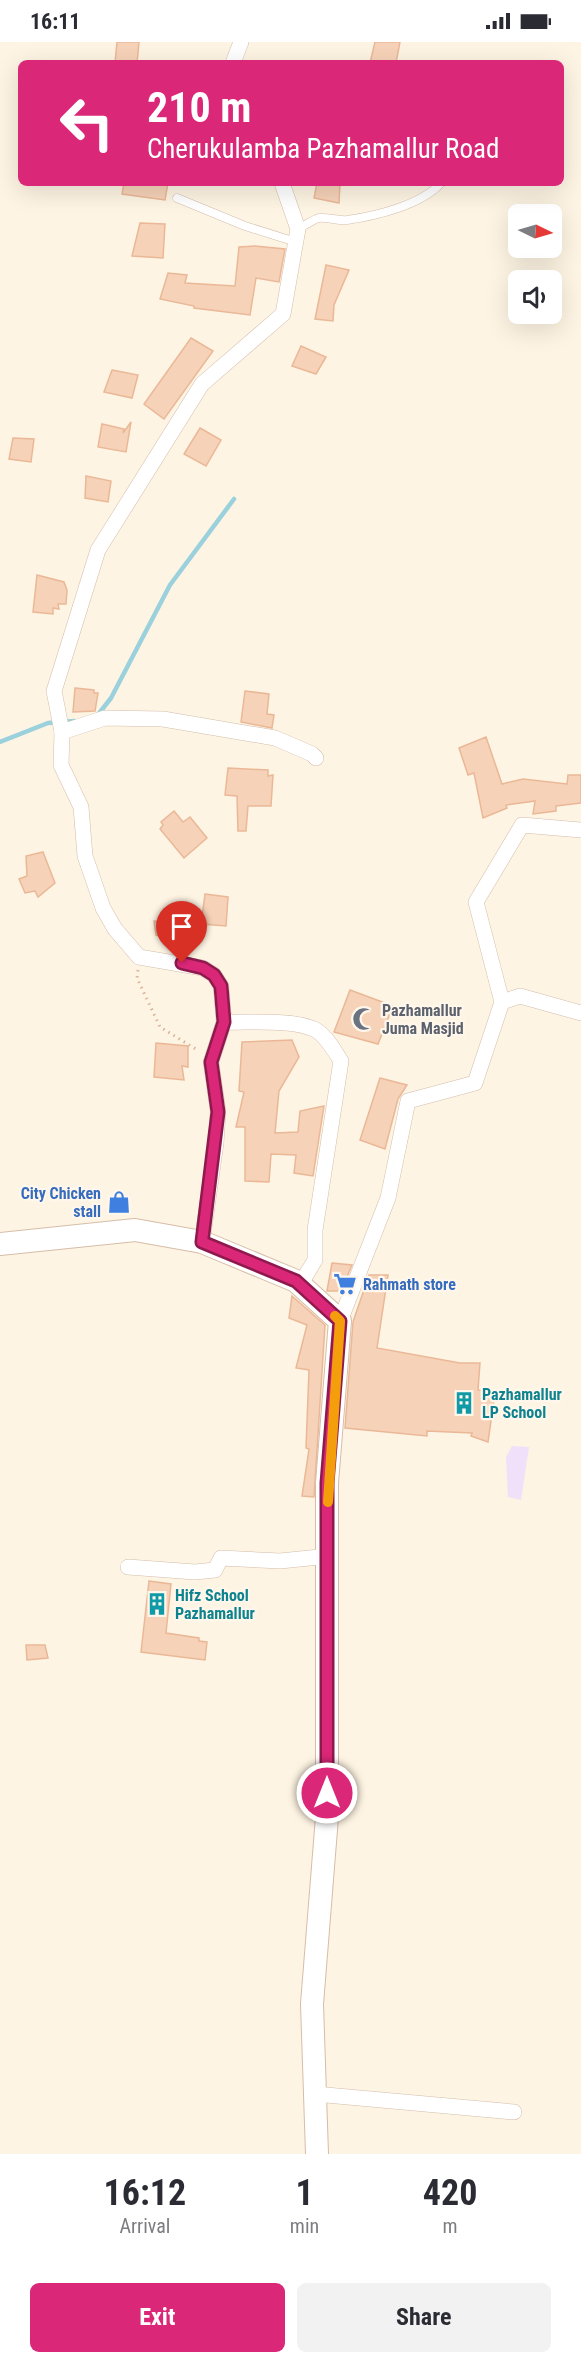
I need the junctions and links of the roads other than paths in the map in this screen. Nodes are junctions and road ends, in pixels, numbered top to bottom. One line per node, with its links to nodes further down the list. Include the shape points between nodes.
1 (241, 42): 2 (street)
2 (234, 60)
3 (283, 186): 6 (street)
4 (438, 186): 6 (lane, via 409,203 378,213 346,220 318,218)
5 (177, 198): 6 (lane, via 245,226)
6 (297, 236): 7 (street, via 282,314 202,384 98,549 54,691)
7 (62, 731): 8 (street, via 105,718 163,719 275,738); 12 (street, via 61,765 81,807 85,856 103,908 139,957 203,968 214,975 221,986)
8 (316, 758)
9 (581, 830): 10 (street, via 522,825 476,902)
10 (502, 1002): 11 (street, via 520,996); 16 (street, via 475,1083 408,1101 388,1198)
11 (581, 1013)
12 (224, 1022): 13 (street, via 211,1062 218,1112); 15 (street, via 315,1029 332,1045 341,1061 315,1230 315,1260)
13 (202, 1242): 14 (street, via 135,1230); 15 (street)
14 (0, 1244)
15 (300, 1285): 16 (street)
16 (340, 1321): 17 (street, via 327,1483)
17 (329, 1556): 18 (street, via 280,1561 221,1558 215,1570 195,1572); 19 (street, via 327,1817 312,2004)
18 (128, 1567)
19 (315, 2094): 20 (street); 21 (street)
20 (514, 2112)
21 (317, 2154)

